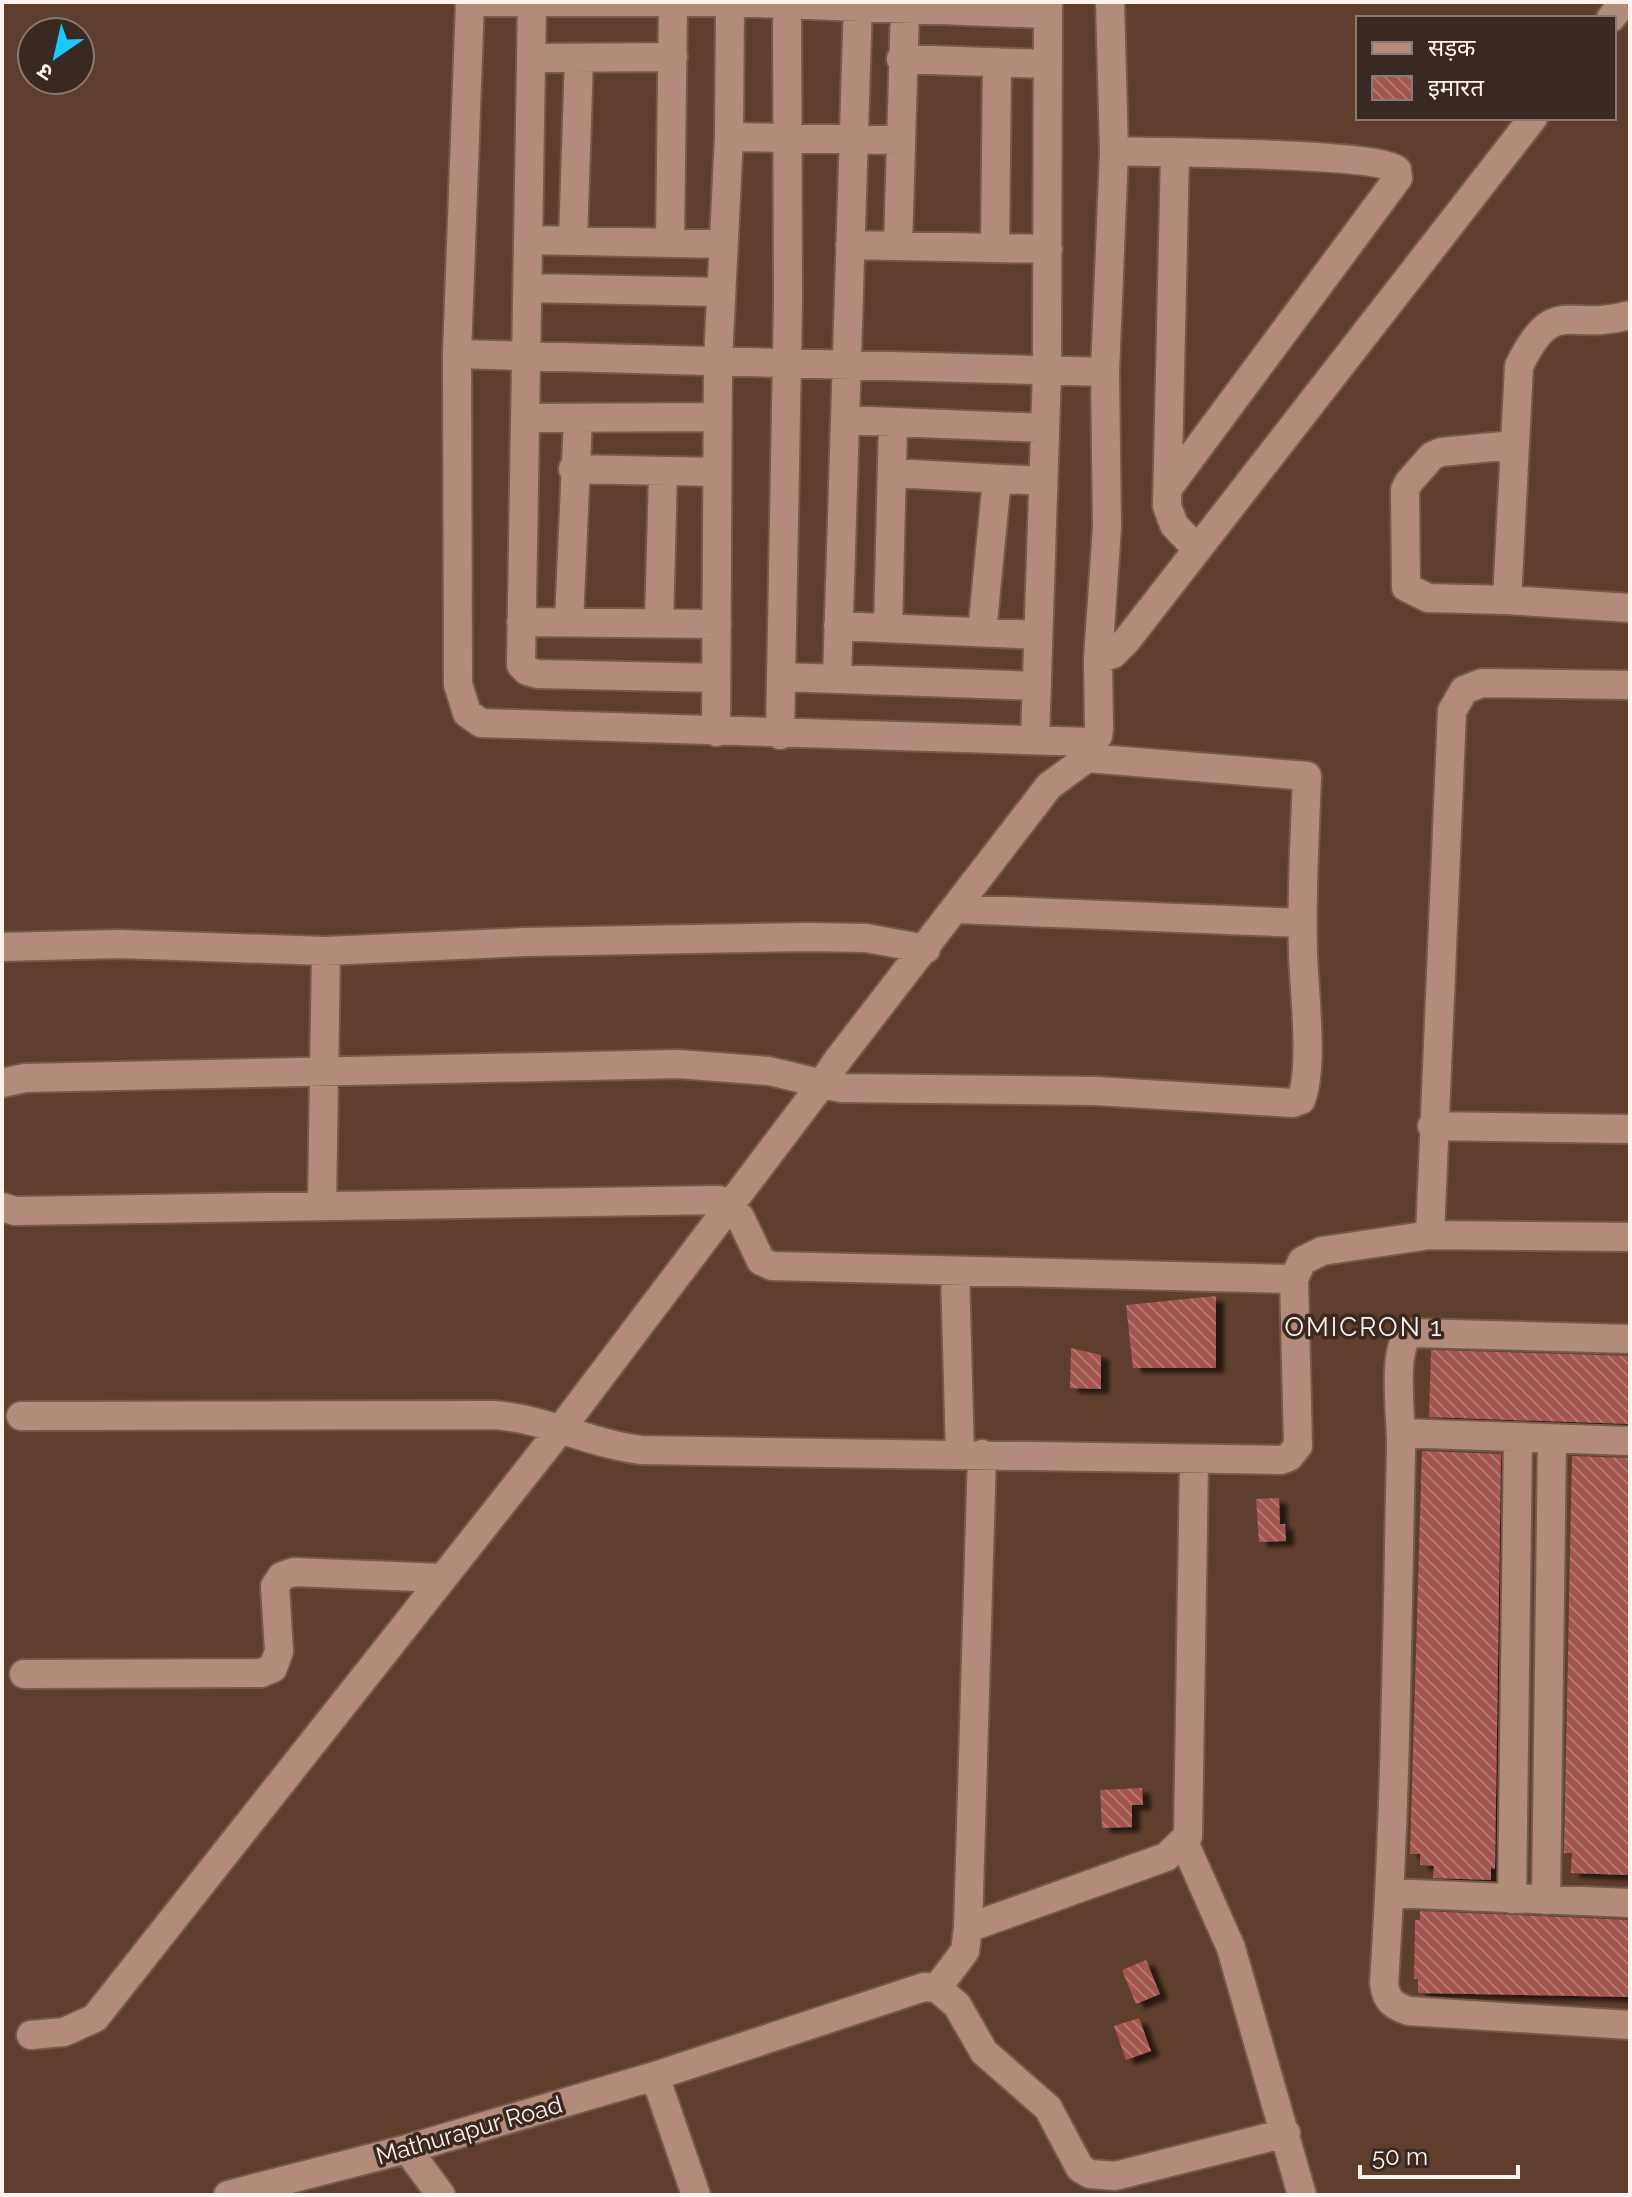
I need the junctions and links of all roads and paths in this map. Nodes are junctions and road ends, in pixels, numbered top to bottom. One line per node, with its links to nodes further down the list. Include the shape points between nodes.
1 (470, 2): 5 (street); 34 (street)
2 (673, 2): 3 (street); 5 (street); 10 (street)
3 (730, 2): 6 (street); 18 (street)
4 (1110, 2): 21 (street)
5 (532, 3): 11 (street)
6 (788, 3): 7 (street); 17 (street)
7 (858, 4): 8 (street); 19 (street)
8 (905, 7): 9 (street); 13 (street)
9 (1048, 8): 15 (street)
10 (673, 57): 12 (street); 25 (street)
11 (531, 58): 12 (street); 23 (street)
12 (579, 58): 24 (street)
13 (901, 59): 14 (street); 20 (street)
14 (997, 62): 15 (street); 29 (street)
15 (1048, 64): 30 (street)
16 (1531, 120): 55 (street)
17 (788, 136): 18 (street); 19 (street); 37 (street)
18 (729, 137): 26 (street)
19 (853, 138): 20 (street); 27 (street)
20 (900, 140): 28 (street)
21 (1114, 151): 22 (street); 40 (street)
22 (1175, 153): 54 (street); 54 (street, via 1390,164 1398,178)
23 (530, 240): 24 (street); 31 (street)
24 (573, 241): 25 (street)
25 (670, 243): 26 (street)
26 (723, 244): 32 (street)
27 (850, 245): 28 (street); 38 (street)
28 (898, 246): 29 (street)
29 (995, 248): 30 (street)
30 (1048, 249): 39 (street)
31 (529, 288): 32 (street); 35 (street)
32 (721, 292): 36 (street)
33 (1630, 315): 47 (street, via 1554,321 1542,328 1519,366)
34 (457, 354): 35 (street); 72 (street, via 458,684 467,713 481,723)
35 (527, 356): 36 (street); 42 (street)
36 (718, 360): 37 (street); 41 (street)
37 (785, 361): 38 (street); 67 (street)
38 (846, 363): 39 (street); 44 (street)
39 (1047, 370): 40 (street); 46 (street)
40 (1105, 372): 66 (street, via 1108,500)
41 (717, 417): 43 (street); 50 (street)
42 (526, 418): 43 (street); 58 (street)
43 (578, 418): 48 (street)
44 (845, 420): 45 (street); 62 (street)
45 (893, 422): 46 (street); 51 (street)
46 (1045, 428): 53 (street)
47 (1513, 445): 56 (street); 56 (street, via 1441,452 1424,464 1405,490 1406,587 1428,598)
48 (573, 469): 49 (street); 59 (street)
49 (663, 472): 50 (street); 60 (street)
50 (717, 472): 61 (street)
51 (892, 473): 52 (street); 63 (street)
52 (997, 479): 53 (street); 64 (street)
53 (1043, 481): 65 (street)
54 (1169, 487): 55 (street, via 1168,516)
55 (1197, 549): 66 (street, via 1119,649)
56 (1507, 600): 57 (street)
57 (1630, 608)
58 (521, 622): 59 (street); 68 (street, via 521,665 527,671)
59 (569, 622): 60 (street)
60 (659, 623): 61 (street)
61 (717, 624): 68 (street)
62 (838, 626): 63 (street); 69 (street)
63 (888, 628): 64 (street)
64 (982, 632): 65 (street)
65 (1038, 635): 71 (street)
66 (1098, 659): 74 (street, via 1098,736 1089,742)
67 (781, 677): 69 (street); 73 (street)
68 (716, 678): 72 (street)
69 (837, 679): 71 (street)
70 (1630, 685): 83 (street, via 1482,683 1464,690 1452,711)
71 (1037, 686): 74 (street)
72 (716, 732): 73 (street)
73 (780, 735): 74 (street)
74 (1035, 740)
75 (956, 909): 76 (street); 76 (street, via 1049,786 1087,758 1307,776); 78 (street)
76 (1302, 923): 82 (street, via 1305,1077 1301,1100 1293,1103 1126,1092)
77 (2, 947): 79 (street)
78 (926, 949): 79 (street, via 866,938 760,937); 82 (street)
79 (326, 951): 80 (street)
80 (325, 1073): 81 (street, via 25,1078); 82 (street, via 688,1064 769,1071); 85 (street)
81 (2, 1083)
82 (821, 1085): 86 (street)
83 (1432, 1126): 84 (street); 88 (street)
84 (1630, 1129)
85 (322, 1205): 86 (street, via 719,1200); 87 (street, via 15,1211)
86 (729, 1206): 90 (street, via 761,1261 772,1266); 94 (street)
87 (2, 1207)
88 (1430, 1235): 89 (street); 91 (street, via 1322,1251 1302,1261)
89 (1630, 1237)
90 (955, 1272): 91 (street); 99 (street)
91 (1294, 1279): 100 (street, via 1299,1434 1295,1452 1281,1460)
92 (1630, 1339): 95 (street, via 1407,1336 1400,1349)
93 (21, 1416): 94 (street, via 493,1415)
94 (560, 1430): 99 (street, via 641,1450); 101 (street)
95 (1401, 1433): 96 (street); 104 (street)
96 (1518, 1438): 97 (street); 105 (street)
97 (1552, 1439): 98 (street); 106 (street)
98 (1630, 1441)
99 (971, 1454): 100 (street); 108 (street)
100 (1194, 1461): 103 (street)
101 (443, 1578): 102 (street, via 294,1572 282,1576 275,1586 279,1651 273,1668 261,1673); 111 (street, via 95,2018 64,2032)
102 (24, 1674)
103 (1184, 1842): 108 (street, via 1166,1857); 113 (street, via 1231,1948)
104 (1390, 1893): 105 (street); 110 (street, via 1384,1983 1386,1997 1395,2006)
105 (1512, 1899): 106 (street)
106 (1546, 1900): 107 (street)
107 (1630, 1903)
108 (968, 1928): 109 (street, via 959,1962)
109 (937, 1988): 112 (street, Mathurapur Road, via 899,1994); 115 (street, via 957,2005 984,2052 1048,2108)
110 (1630, 2025)
111 (31, 2035)
112 (655, 2076): 114 (street, Mathurapur Road); 118 (street)
113 (1286, 2133): 115 (street); 119 (street)
114 (407, 2149): 116 (street, Mathurapur Road); 117 (street)
115 (1087, 2185)
116 (228, 2195)
117 (441, 2195)
118 (696, 2195)
119 (1302, 2195)

